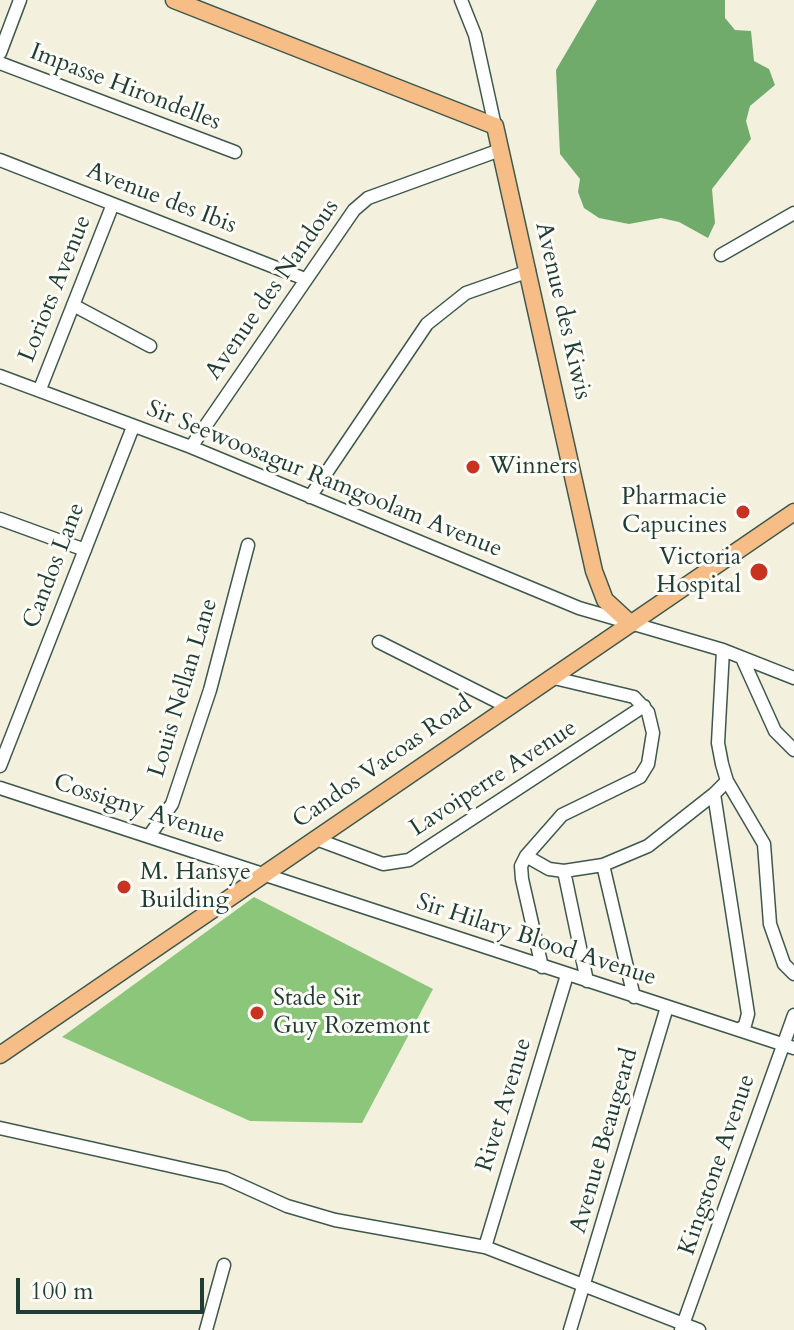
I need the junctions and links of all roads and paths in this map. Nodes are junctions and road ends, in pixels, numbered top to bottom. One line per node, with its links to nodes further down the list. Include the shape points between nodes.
1 (20, 0): 4 (street, Impasse Hirondelles)
2 (174, 0): 6 (main road)
3 (461, 0): 6 (street, Avenue des Kiwis, via 475,35)
4 (0, 53)
5 (0, 63): 8 (street, Impasse Hirondelles)
6 (495, 126): 7 (main road, Avenue des Kiwis)
7 (500, 150): 13 (main road, Avenue des Kiwis); 14 (street, Avenue des Nandous, via 368,198 343,222)
8 (235, 152)
9 (0, 160): 10 (street, Avenue des Ibis)
10 (113, 204): 14 (street, Avenue des Ibis); 15 (street, Loriots Avenue)
11 (794, 213): 12 (street)
12 (721, 255)
13 (529, 271): 21 (street, via 466,293 427,324); 26 (main road, Avenue des Kiwis, via 594,571 605,600)
14 (305, 279): 20 (street, Avenue des Nandous)
15 (73, 305): 16 (street); 18 (street, Loriots Avenue)
16 (150, 346)
17 (0, 376): 18 (street, Sir Seewoosagur Ramgoolam Avenue)
18 (40, 389): 19 (street, Sir Seewoosagur Ramgoolam Avenue)
19 (133, 427): 20 (street, Sir Seewoosagur Ramgoolam Avenue); 25 (street, Candos Lane)
20 (191, 447): 21 (street, Sir Seewoosagur Ramgoolam Avenue)
21 (310, 497): 26 (street, Sir Seewoosagur Ramgoolam Avenue, via 579,608)
22 (794, 512): 26 (main road, Candos Vacoas Road)
23 (0, 519): 25 (street)
24 (248, 545): 39 (street, Louis Nellan Lane, via 210,690 172,804)
25 (85, 550): 35 (street, Candos Lane)
26 (631, 624): 28 (street, Sir Seewoosagur Ramgoolam Avenue); 30 (main road, Candos Vacoas Road)
27 (379, 642): 32 (street)
28 (723, 650): 29 (street, Sir Seewoosagur Ramgoolam Avenue); 36 (street, via 718,743)
29 (742, 658): 31 (street, Sir Seewoosagur Ramgoolam Avenue); 34 (street, via 775,731)
30 (550, 677): 32 (main road, Candos Vacoas Road); 33 (street, via 628,694)
31 (794, 678)
32 (506, 706): 40 (main road, Candos Vacoas Road)
33 (644, 706): 40 (street, Lavoiperre Avenue, via 409,860 383,864); 41 (street, via 653,733 640,777 562,815)
34 (794, 750)
35 (0, 766)
36 (727, 781): 38 (street); 46 (street, via 764,844 770,924 784,964)
37 (0, 788): 39 (street, Cossigny Avenue)
38 (714, 794): 42 (street, via 648,846); 52 (street, via 748,1014)
39 (149, 836): 44 (street, Cossigny Avenue)
40 (316, 839): 44 (main road, Candos Vacoas Road)
41 (526, 856): 43 (street); 45 (street, via 522,879)
42 (603, 865): 43 (street); 49 (street)
43 (564, 871): 48 (street)
44 (264, 874): 45 (street, Sir Hilary Blood Avenue); 54 (main road, Candos Vacoas Road)
45 (542, 967): 47 (street, Sir Hilary Blood Avenue)
46 (794, 974)
47 (567, 975): 48 (street, Sir Hilary Blood Avenue); 56 (street, Rivet Avenue)
48 (587, 981): 49 (street, Sir Hilary Blood Avenue)
49 (634, 997): 50 (street, Sir Hilary Blood Avenue)
50 (667, 1007): 52 (street, Sir Hilary Blood Avenue); 58 (street, Avenue Beaugeard)
51 (794, 1015): 53 (street, Kingstone Avenue)
52 (739, 1030): 53 (street, Sir Hilary Blood Avenue)
53 (789, 1046): 59 (street, Kingstone Avenue)
54 (0, 1055)
55 (0, 1128): 56 (street, via 225,1178 302,1212)
56 (485, 1247): 58 (street)
57 (224, 1265): 60 (street)
58 (585, 1287): 59 (street); 61 (street, Avenue Beaugeard)
59 (682, 1327): 62 (street)
60 (206, 1330)
61 (570, 1330)
62 (699, 1330)

